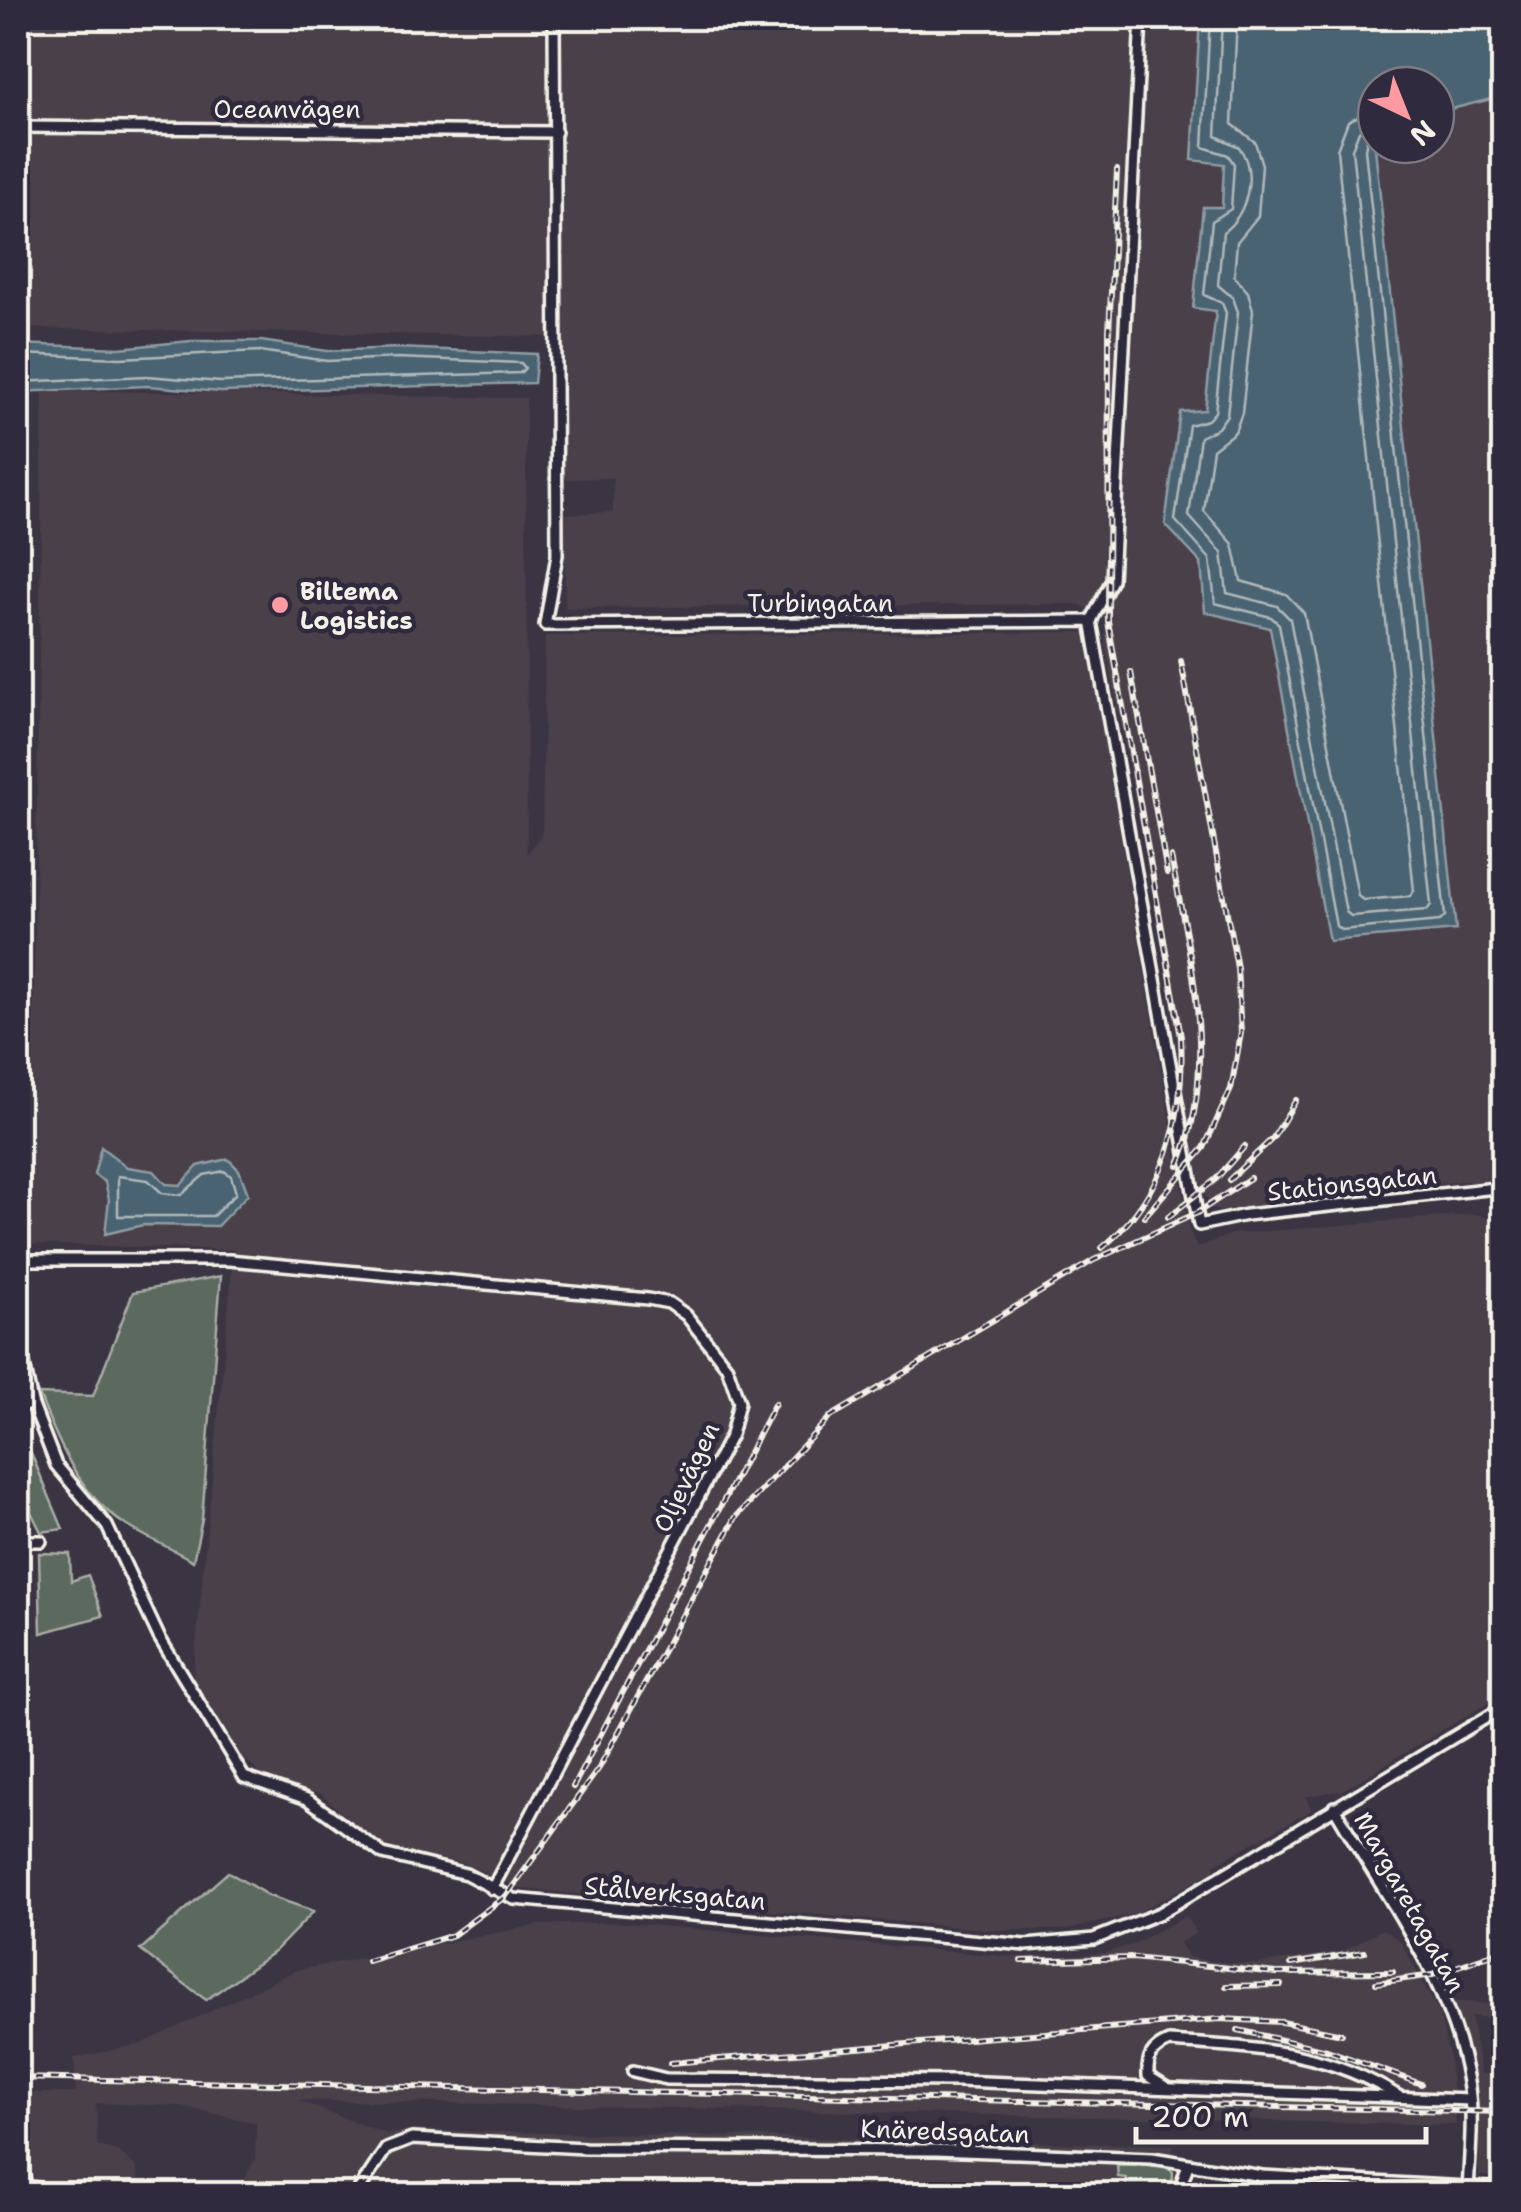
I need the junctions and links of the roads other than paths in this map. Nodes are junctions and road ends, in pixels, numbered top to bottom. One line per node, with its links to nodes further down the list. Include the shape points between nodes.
1 (554, 18): 4 (street, Turbingatan)
2 (1141, 18): 5 (street, via 1112,580)
3 (18, 127): 4 (street, Oceanvägen)
4 (556, 132): 5 (street, Turbingatan, via 557,556 545,625)
5 (1091, 621): 9 (street, Stationsgatan, via 1199,1225)
6 (18, 699): 7 (street)
7 (18, 1004)
8 (1504, 1146): 9 (street)
9 (1496, 1188): 10 (street)
10 (1503, 1200)
11 (18, 1260): 19 (street, Oljevägen, via 253,1263 669,1304 686,1315 734,1378 739,1410 725,1449)
12 (18, 1334): 13 (street, Stålverksgatan)
13 (32, 1403): 14 (street); 19 (street, Stålverksgatan, via 56,1465 107,1526 158,1637 244,1777 307,1799 382,1854 466,1874)
14 (18, 1408)
15 (41, 1541): 16 (street)
16 (18, 1542)
17 (1504, 1707): 18 (street, Stålverksgatan)
18 (1334, 1808): 19 (street, Stålverksgatan, via 1160,1914 1062,1944 528,1901); 23 (street, Margaretagatan, via 1434,1975)
19 (492, 1888)
20 (634, 2071): 21 (street, via 666,2079)
21 (1169, 2090): 22 (street); 22 (street, via 1148,2076 1147,2061 1169,2042 1274,2049 1359,2071)
22 (1402, 2098): 23 (street)
23 (1470, 2100): 30 (street, Margaretagatan)
24 (1188, 2164): 26 (street, Knäredsgatan); 32 (street, Knäredsgatan, via 955,2150 585,2148 412,2139 386,2150); 33 (street)
25 (18, 2168): 29 (main road)
26 (1262, 2176): 27 (street, Knäredsgatan); 34 (street)
27 (1359, 2181): 30 (street, Knäredsgatan); 35 (street)
28 (1504, 2189): 30 (street, Knäredsgatan)
29 (24, 2191): 31 (main road)
30 (1468, 2191)
31 (71, 2194)
32 (356, 2194)
33 (1178, 2194)
34 (1259, 2194)
35 (1359, 2194)

